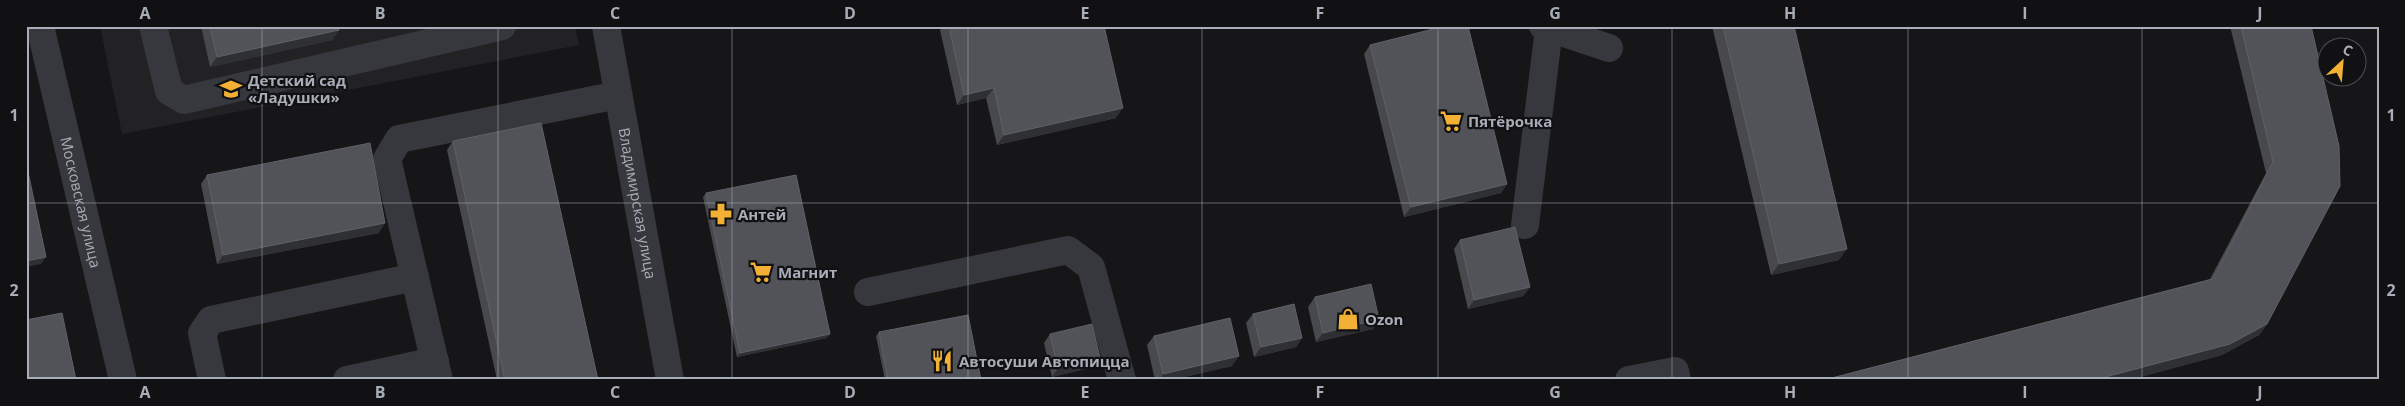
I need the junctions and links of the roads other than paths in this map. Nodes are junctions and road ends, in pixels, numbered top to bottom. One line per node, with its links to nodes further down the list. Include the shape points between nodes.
1 (40, 26): 13 (street, Московская улица)
2 (153, 26): 3 (street, via 169,91 184,100)
3 (502, 26)
4 (606, 26): 7 (street, Владимирская улица)
5 (1546, 27): 6 (street); 8 (street)
6 (1609, 48)
7 (618, 95): 9 (street, via 399,138 387,159); 16 (street, Владимирская улица)
8 (1525, 225)
9 (415, 277): 11 (street); 14 (street, via 211,320 202,333)
10 (868, 292): 17 (street, via 1068,250 1091,267)
11 (437, 370): 15 (street)
12 (1676, 375): 18 (street)
13 (123, 380)
14 (212, 380)
15 (347, 380)
16 (670, 380)
17 (1122, 380)
18 (1629, 380)

